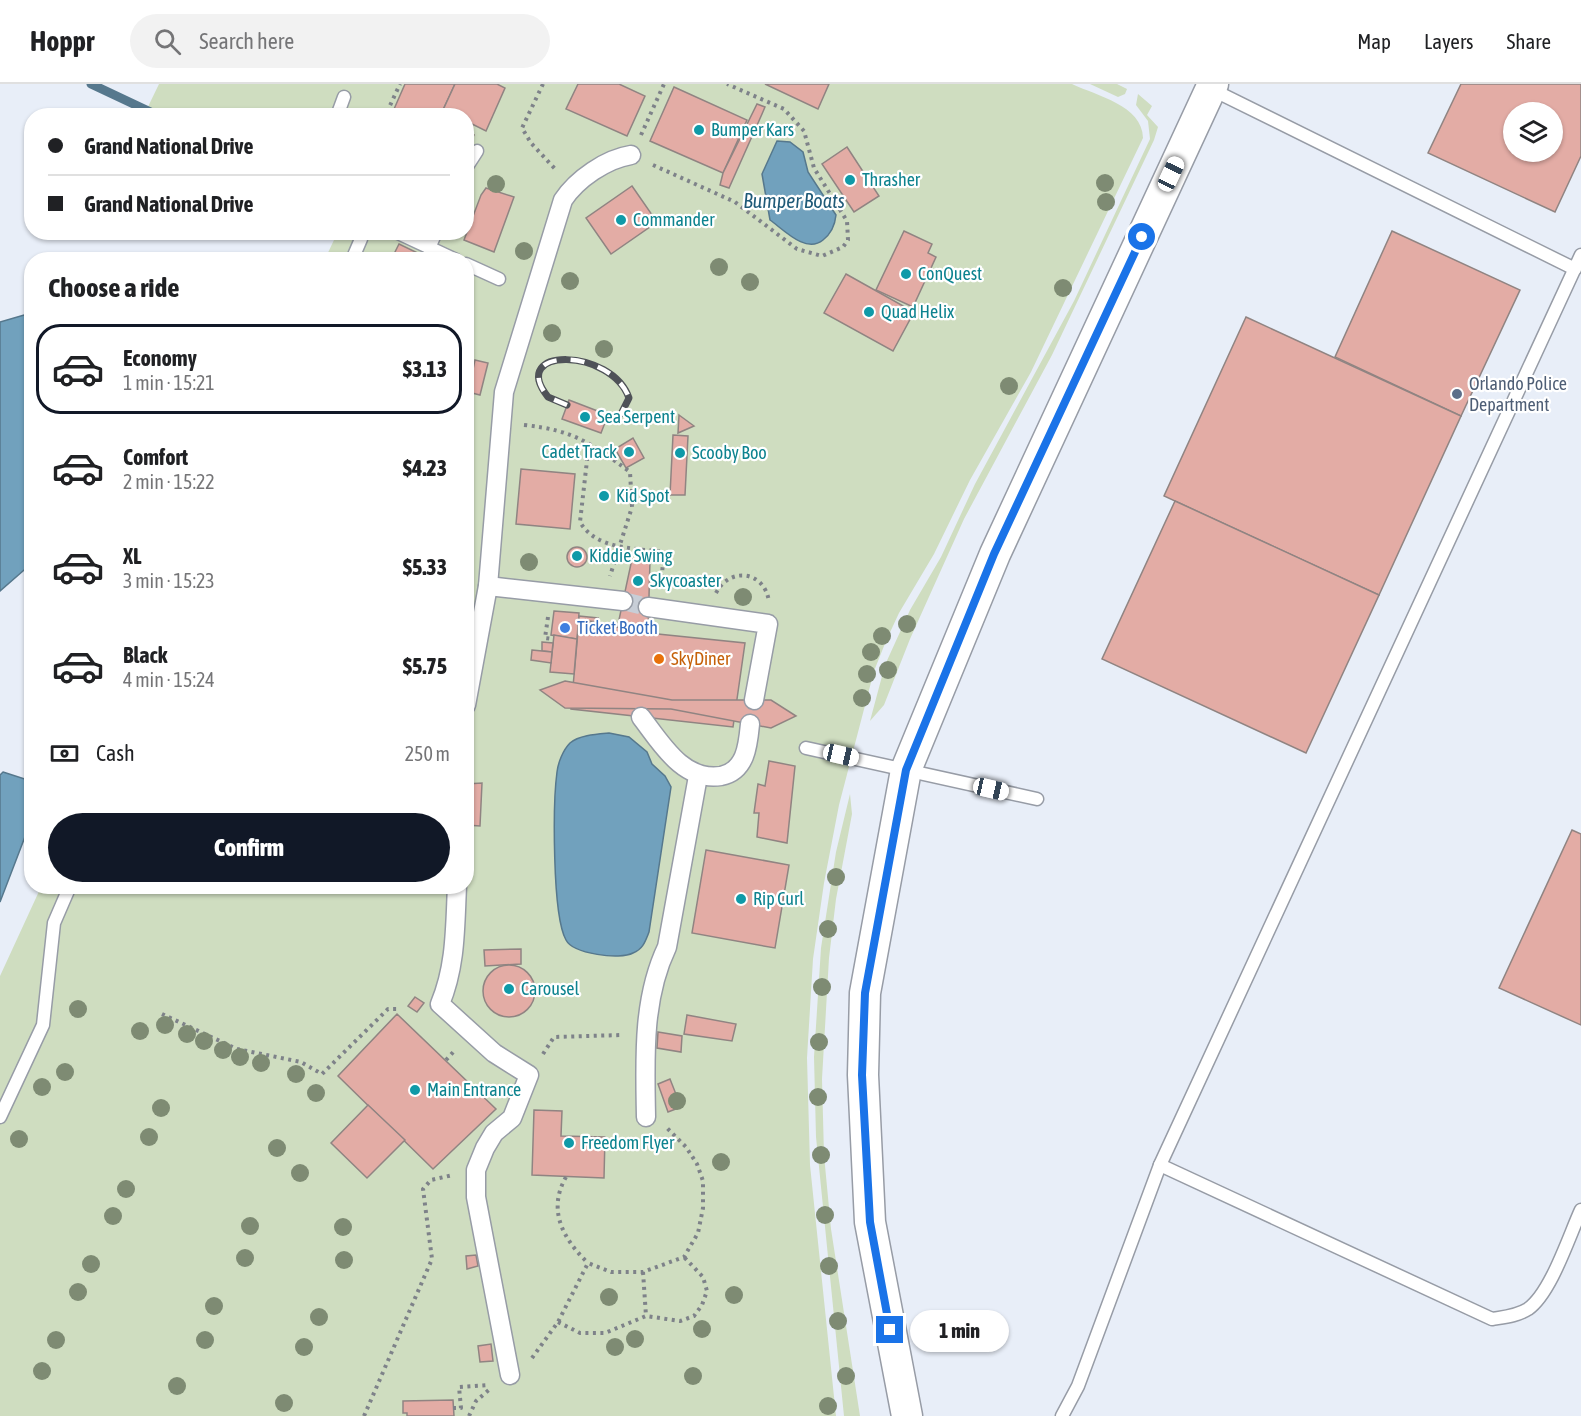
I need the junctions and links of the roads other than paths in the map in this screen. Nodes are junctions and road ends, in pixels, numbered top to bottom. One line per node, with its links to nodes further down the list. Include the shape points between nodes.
1 (1212, 87): 13 (lane); 23 (street, via 994,554)
2 (344, 97): 3 (lane)
3 (340, 108)
4 (477, 151): 6 (lane)
5 (631, 155): 15 (street, via 615,158 572,187 563,200 511,362 500,423)
6 (474, 156)
7 (412, 240): 9 (lane)
8 (432, 240): 9 (lane)
9 (429, 248): 10 (lane)
10 (438, 252)
11 (1581, 255): 13 (lane)
12 (474, 268): 14 (lane)
13 (1575, 269): 30 (lane)
14 (499, 279)
15 (488, 586): 16 (street); 18 (street)
16 (615, 599)
17 (654, 608): 19 (street, via 768,624)
18 (474, 662)
19 (753, 700)
20 (641, 717): 24 (street, via 680,764)
21 (750, 724): 24 (street, via 747,752 739,766 726,775)
22 (806, 748): 23 (lane)
23 (906, 770): 25 (lane); 33 (street, via 865,993 862,1075 870,1222)
24 (698, 776): 29 (street, via 667,947 655,972 646,1035)
25 (1037, 800)
26 (67, 894): 28 (lane, via 54,923 43,1025)
27 (457, 894): 32 (street, via 455,945 449,982 440,1004 494,1053 529,1075 512,1118 494,1132 476,1170 476,1197)
28 (0, 1117)
29 (646, 1117)
30 (1160, 1165): 31 (lane, via 1492,1319 1514,1316 1529,1308 1542,1293); 34 (lane, via 1082,1376)
31 (1581, 1210)
32 (510, 1375)
33 (906, 1416)
34 (1062, 1416)

